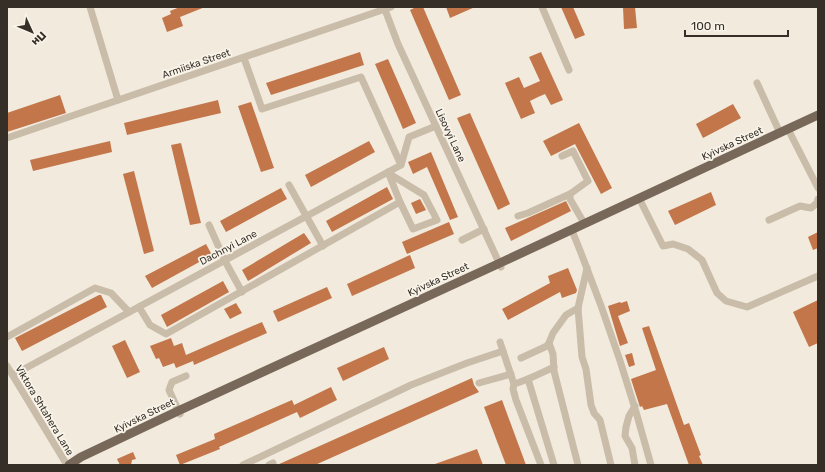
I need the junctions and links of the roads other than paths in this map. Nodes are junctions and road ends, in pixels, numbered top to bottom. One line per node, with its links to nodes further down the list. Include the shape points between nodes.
1 (90, 7): 7 (street)
2 (542, 7): 5 (street)
3 (387, 8): 4 (street, Armiiska Street); 10 (street, Lisovyi Lane, via 398,44)
4 (244, 58): 7 (street, Armiiska Street); 14 (street, via 262,108 361,77)
5 (569, 70)
6 (757, 83): 11 (street)
7 (118, 100): 12 (street, Armiiska Street)
8 (818, 115): 11 (main road, Kyivska Street)
9 (818, 120): 11 (main road, Kyivska Street)
10 (436, 126): 14 (street, via 409,137); 27 (street, Lisovyi Lane)
11 (785, 133): 17 (street); 20 (main road, Kyivska Street)
12 (7, 138)
13 (562, 156): 18 (street, via 573,151 588,181)
14 (400, 165): 15 (street, Dachnyi Lane)
15 (388, 172): 21 (street); 21 (street, via 424,195 437,220 413,229); 22 (street, Dachnyi Lane)
16 (289, 185): 22 (street)
17 (818, 188)
18 (570, 194): 23 (street); 25 (street, via 570,199)
19 (818, 198): 24 (street, via 817,203 811,208 800,206)
20 (640, 199): 25 (main road, Kyivska Street); 28 (main road, Kyivska Street); 34 (street, via 663,246 673,244 688,249 702,260 717,293 726,301 747,307)
21 (400, 202): 30 (street)
22 (306, 216): 30 (street); 31 (street, Dachnyi Lane)
23 (518, 216)
24 (769, 220)
25 (584, 223): 32 (main road, Kyivska Street)
26 (209, 225): 31 (street)
27 (484, 229): 29 (street); 32 (street, Lisovyi Lane)
28 (573, 234): 32 (main road, Kyivska Street); 33 (street)
29 (462, 240)
30 (323, 246): 35 (street)
31 (225, 260): 35 (street); 36 (street, Dachnyi Lane)
32 (501, 265): 53 (main road, Kyivska Street)
33 (587, 267): 37 (street); 52 (street)
34 (818, 276)
35 (242, 292): 36 (street, via 166,334 150,325)
36 (139, 307): 38 (street, Dachnyi Lane)
37 (578, 308): 41 (street, via 566,315); 61 (street, via 582,358 591,405 600,420)
38 (129, 312): 39 (street, via 111,293 95,288); 47 (street, Dachnyi Lane)
39 (7, 337)
40 (500, 342): 42 (street)
41 (549, 343): 43 (street); 45 (street)
42 (503, 351): 46 (street); 57 (street, via 411,385)
43 (521, 358)
44 (7, 366): 47 (street, Viktora Shtahera Lane)
45 (554, 367): 49 (street); 60 (street)
46 (511, 374): 50 (street); 51 (street)
47 (13, 375): 56 (street, Viktora Shtahera Lane)
48 (186, 376): 53 (street, via 172,382 169,390)
49 (528, 379): 51 (street); 54 (street)
50 (479, 383)
51 (514, 384): 55 (street, via 516,400)
52 (635, 406): 62 (street, via 629,416 625,436 632,448); 63 (street)
53 (179, 413): 56 (main road, Kyivska Street, via 83,461)
54 (549, 449): 55 (street); 59 (street)
55 (536, 454): 58 (street)
56 (69, 465)
57 (242, 465)
58 (541, 465)
59 (554, 465)
60 (578, 465)
61 (611, 465)
62 (635, 465)
63 (651, 465)

